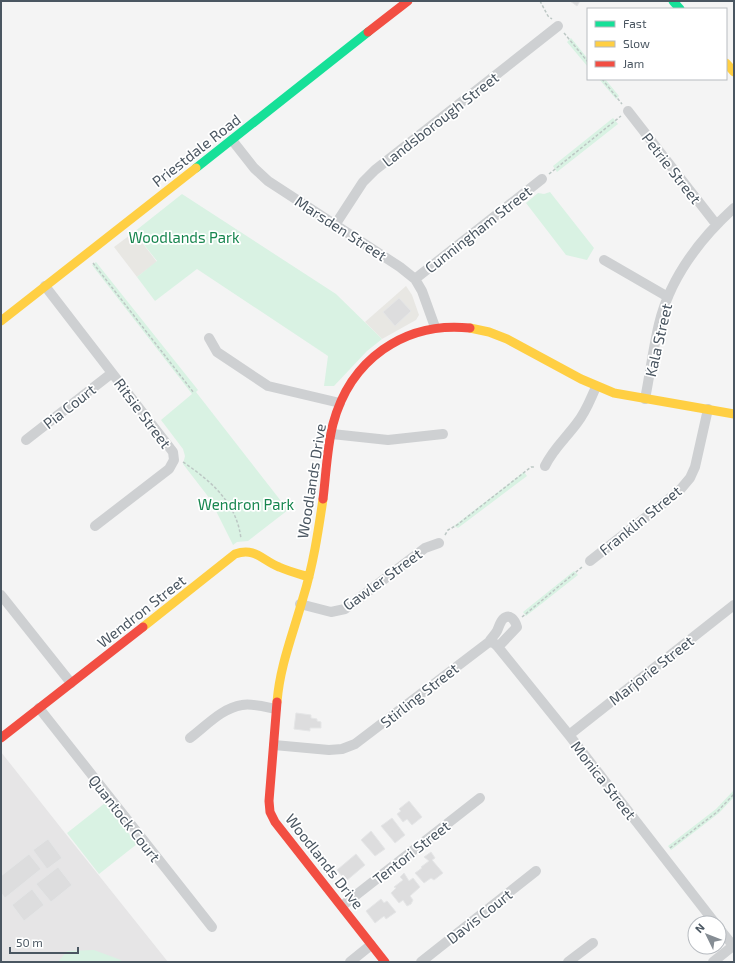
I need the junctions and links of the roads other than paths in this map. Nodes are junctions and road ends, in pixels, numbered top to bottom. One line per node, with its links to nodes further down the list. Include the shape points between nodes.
1 (408, 1): 6 (street, Priestdale Road)
2 (558, 26): 10 (street, Landsborough Street, via 375,170 363,182)
3 (727, 63): 4 (street)
4 (734, 72)
5 (628, 111): 9 (street, Petrie Street)
6 (232, 140): 10 (street, Marsden Street, via 268,181); 13 (street, Priestdale Road)
7 (542, 179): 12 (street, Cunningham Street)
8 (734, 208): 9 (street, Kala Street)
9 (716, 224): 14 (street, Kala Street, via 681,271)
10 (335, 225): 12 (street, Marsden Street, via 400,267)
11 (604, 260): 14 (street)
12 (414, 279): 16 (street, Marsden Street, via 422,291)
13 (45, 286): 15 (street, Priestdale Road); 18 (street, Ritsie Street)
14 (668, 297): 20 (street, Kala Street, via 659,323)
15 (1, 321)
16 (435, 327): 19 (street, Woodlands Drive, via 458,326 496,334); 21 (street, Woodlands Drive, via 411,333 392,342 374,356 361,369)
17 (209, 338): 21 (street, via 217,352 268,386)
18 (112, 373): 26 (street, Pia Court); 28 (street, Ritsie Street, via 173,452 173,459 169,469)
19 (596, 387): 20 (street, Woodlands Drive); 27 (street, via 577,423 550,455)
20 (645, 399): 22 (street, Woodlands Drive)
21 (340, 403): 24 (street, Woodlands Drive)
22 (708, 409): 23 (street, Woodlands Drive); 30 (street, Franklin Street, via 695,467 690,478 679,491)
23 (734, 414)
24 (332, 434): 25 (street, via 388,440); 31 (street, Woodlands Drive)
25 (443, 434)
26 (26, 440)
27 (545, 466)
28 (94, 526)
29 (440, 543): 33 (street, Gawler Street, via 425,548 345,609 331,612)
30 (590, 561)
31 (309, 577): 33 (street, Woodlands Drive); 37 (street, Wendron Street, via 277,566 254,552 241,551)
32 (1, 595): 37 (street)
33 (300, 604): 39 (street, Woodlands Drive, via 281,669)
34 (734, 605): 40 (street, Marjorie Street)
35 (489, 642): 36 (street, Monica Street); 36 (street, Stirling Street, via 500,623 509,616 516,622 517,627); 43 (street, Stirling Street, via 355,744 329,750)
36 (498, 647): 40 (street, Monica Street)
37 (72, 683): 38 (street, Wendron Street)
38 (39, 708): 41 (street, Wendron Street); 48 (street, Quantock Court)
39 (276, 708): 42 (street, via 243,704 231,708); 43 (street, Woodlands Drive)
40 (569, 735): 47 (street, Monica Street)
41 (1, 738)
42 (190, 738)
43 (274, 745): 46 (street, Woodlands Drive, via 268,801 270,812 275,822)
44 (480, 798): 46 (street, Tentori Street)
45 (536, 871): 55 (street, Davis Court)
46 (342, 906): 51 (street, Woodlands Drive)
47 (709, 915)
48 (212, 927)
49 (727, 938): 52 (street)
50 (593, 943): 56 (street)
51 (371, 945): 53 (street); 54 (street, Woodlands Drive)
52 (734, 947): 57 (street)
53 (350, 962)
54 (385, 962)
55 (421, 962)
56 (568, 962)
57 (713, 962)

